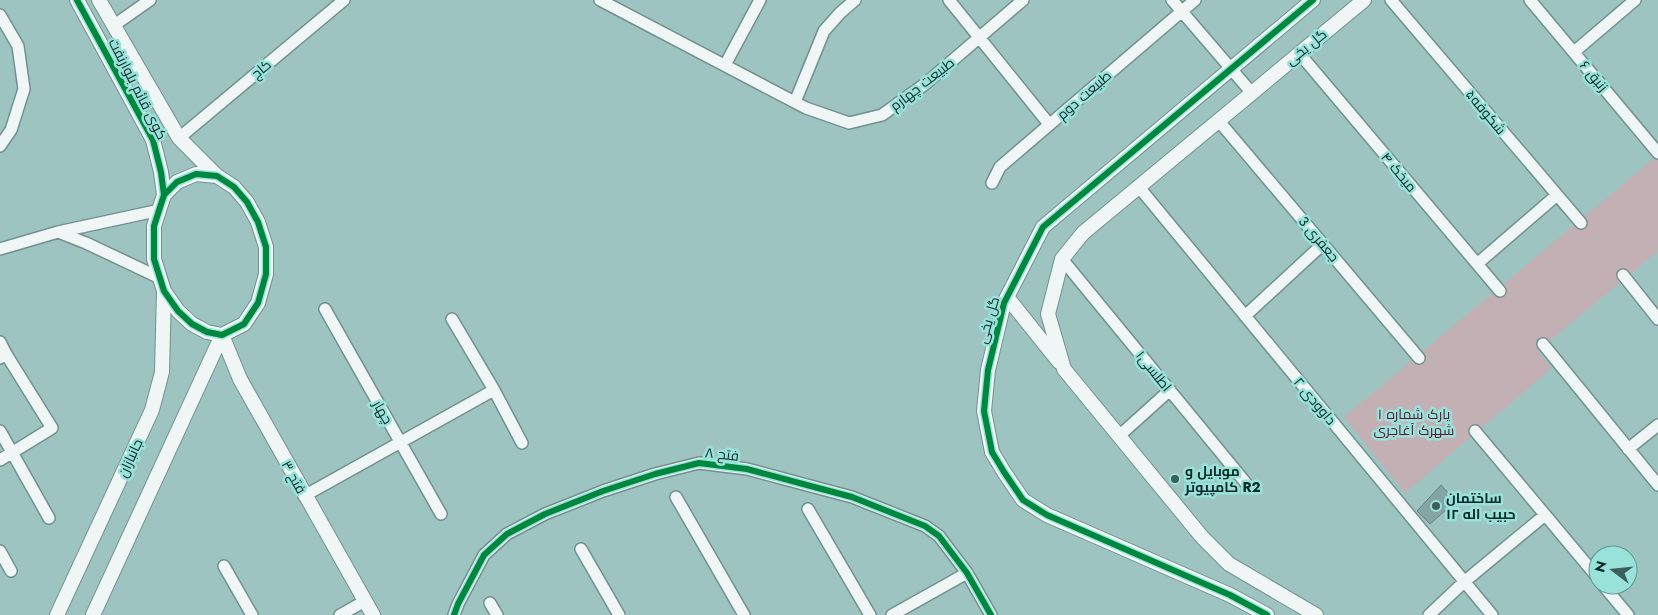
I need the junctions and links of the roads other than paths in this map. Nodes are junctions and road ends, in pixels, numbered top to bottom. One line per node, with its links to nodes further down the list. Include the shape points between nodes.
1 (77, 0): 36 (street, کوی قائم بلوارنفت, via 153,140)
2 (99, 0): 20 (street, کوی قائم بلوارنفت)
3 (150, 0): 20 (street)
4 (344, 0): 30 (street, کاج)
5 (600, 0): 17 (street, طبیعت چهارم)
6 (760, 0): 24 (street)
7 (855, 0): 27 (street, via 824,31)
8 (949, 0): 21 (street)
9 (1023, 0): 21 (street, طبیعت چهارم)
10 (1172, 0): 18 (street)
11 (1195, 0): 18 (street, طبیعت دوم)
12 (1313, 0): 25 (street, گل یخی)
13 (1364, 0): 23 (street, گل یخی)
14 (1391, 0): 37 (street, شکوفه۵)
15 (1530, 0): 22 (street, زنبق ۶)
16 (1635, 0): 22 (street)
17 (621, 5): 24 (street, طبیعت چهارم)
18 (1182, 11): 25 (street); 29 (street, طبیعت دوم)
19 (0, 15): 31 (street, via 18,46 24,89 11,130)
20 (113, 26): 30 (street, کوی قائم بلوارنفت)
21 (979, 37): 27 (street, طبیعت چهارم, via 882,115 849,123); 29 (street)
22 (1574, 52): 32 (street, زنبق ۶)
23 (1299, 54): 26 (street, گل یخی); 44 (street, میخک ۴)
24 (725, 65): 27 (street, طبیعت چهارم)
25 (1231, 68): 26 (street); 48 (street, گل یخی, via 1043,227)
26 (1251, 92): 28 (street, گل یخی)
27 (795, 102)
28 (1218, 120): 35 (street, گل یخی); 41 (street, 3 جعفری)
29 (1049, 124): 34 (street, طبیعت دوم, via 1000,167)
30 (179, 138): 33 (street, کوی قائم بلوارنفت)
31 (0, 146)
32 (1658, 153)
33 (217, 176): 36 (street, via 196,174 177,182); 53 (street, via 234,187 247,202 266,247 266,274 258,303 244,324)
34 (992, 183)
35 (1138, 186): 43 (street, گل یخی, via 1083,233); 50 (street, داوودی ۲)
36 (164, 195): 38 (street)
37 (1557, 195): 39 (street, شکوفه۵); 44 (street)
38 (160, 210): 40 (street); 46 (street, via 154,226 154,259)
39 (1581, 223)
40 (58, 232): 42 (street); 46 (street, via 86,243)
41 (1323, 244): 50 (street); 57 (street, 3 جعفری)
42 (0, 249)
43 (1062, 259): 58 (street, گل یخی, via 1048,314); 60 (street, اطلسی۱)
44 (1477, 264): 47 (street, میخک ۴)
45 (1623, 275): 51 (street)
46 (162, 284): 53 (street, via 178,311 192,324); 88 (street, جانبازان, via 162,372 152,410)
47 (1500, 291)
48 (1007, 297): 58 (street); 100 (street, گل یخی, via 988,370 984,411 992,452 1023,500 1047,515 1230,595)
49 (325, 309): 65 (street, چهار)
50 (1245, 316): 84 (street, داوودی ۲)
51 (1658, 318)
52 (452, 319): 59 (street)
53 (222, 335): 72 (street, فتح ۳, via 240,380); 89 (street)
54 (0, 342): 56 (street)
55 (1543, 344): 67 (street)
56 (3, 356): 68 (street, via 52,428)
57 (1419, 358)
58 (1064, 369): 64 (street, گل یخی)
59 (494, 390): 65 (street); 66 (street)
60 (1170, 390): 64 (street); 70 (street, اطلسی۱)
61 (1658, 425): 67 (street)
62 (0, 431): 68 (street)
63 (1475, 431): 76 (street)
64 (1119, 436): 101 (street, گل یخی, via 1202,537 1229,564)
65 (400, 442): 72 (street); 75 (street, چهار)
66 (522, 443)
67 (1628, 449): 71 (street)
68 (12, 453): 69 (street); 77 (street)
69 (0, 460)
70 (1245, 482)
71 (1658, 486)
72 (304, 496): 86 (street, فتح ۳)
73 (676, 496): 96 (street)
74 (808, 509): 97 (street)
75 (441, 514)
76 (1545, 515): 81 (street); 84 (street)
77 (49, 518)
78 (581, 549): 95 (street)
79 (0, 550): 82 (street)
80 (224, 566): 90 (street)
81 (1588, 566)
82 (11, 571)
83 (967, 573): 93 (street, فتح ۸, via 939,536 924,526 852,497 747,469 699,463 603,491 545,514 507,534 484,555); 98 (street); 99 (street, فتح ۸)
84 (1464, 582): 102 (street); 103 (street, داوودی ۲)
85 (1612, 595): 104 (street)
86 (365, 601): 91 (street); 92 (street, فتح ۳)
87 (490, 603): 94 (street)
88 (57, 615)
89 (93, 615)
90 (252, 615)
91 (340, 615)
92 (373, 615)
93 (454, 615)
94 (497, 615)
95 (619, 615)
96 (744, 615)
97 (870, 615)
98 (892, 615)
99 (991, 615)
100 (1267, 615)
101 (1316, 615)
102 (1429, 615)
103 (1492, 615)
104 (1628, 615)

